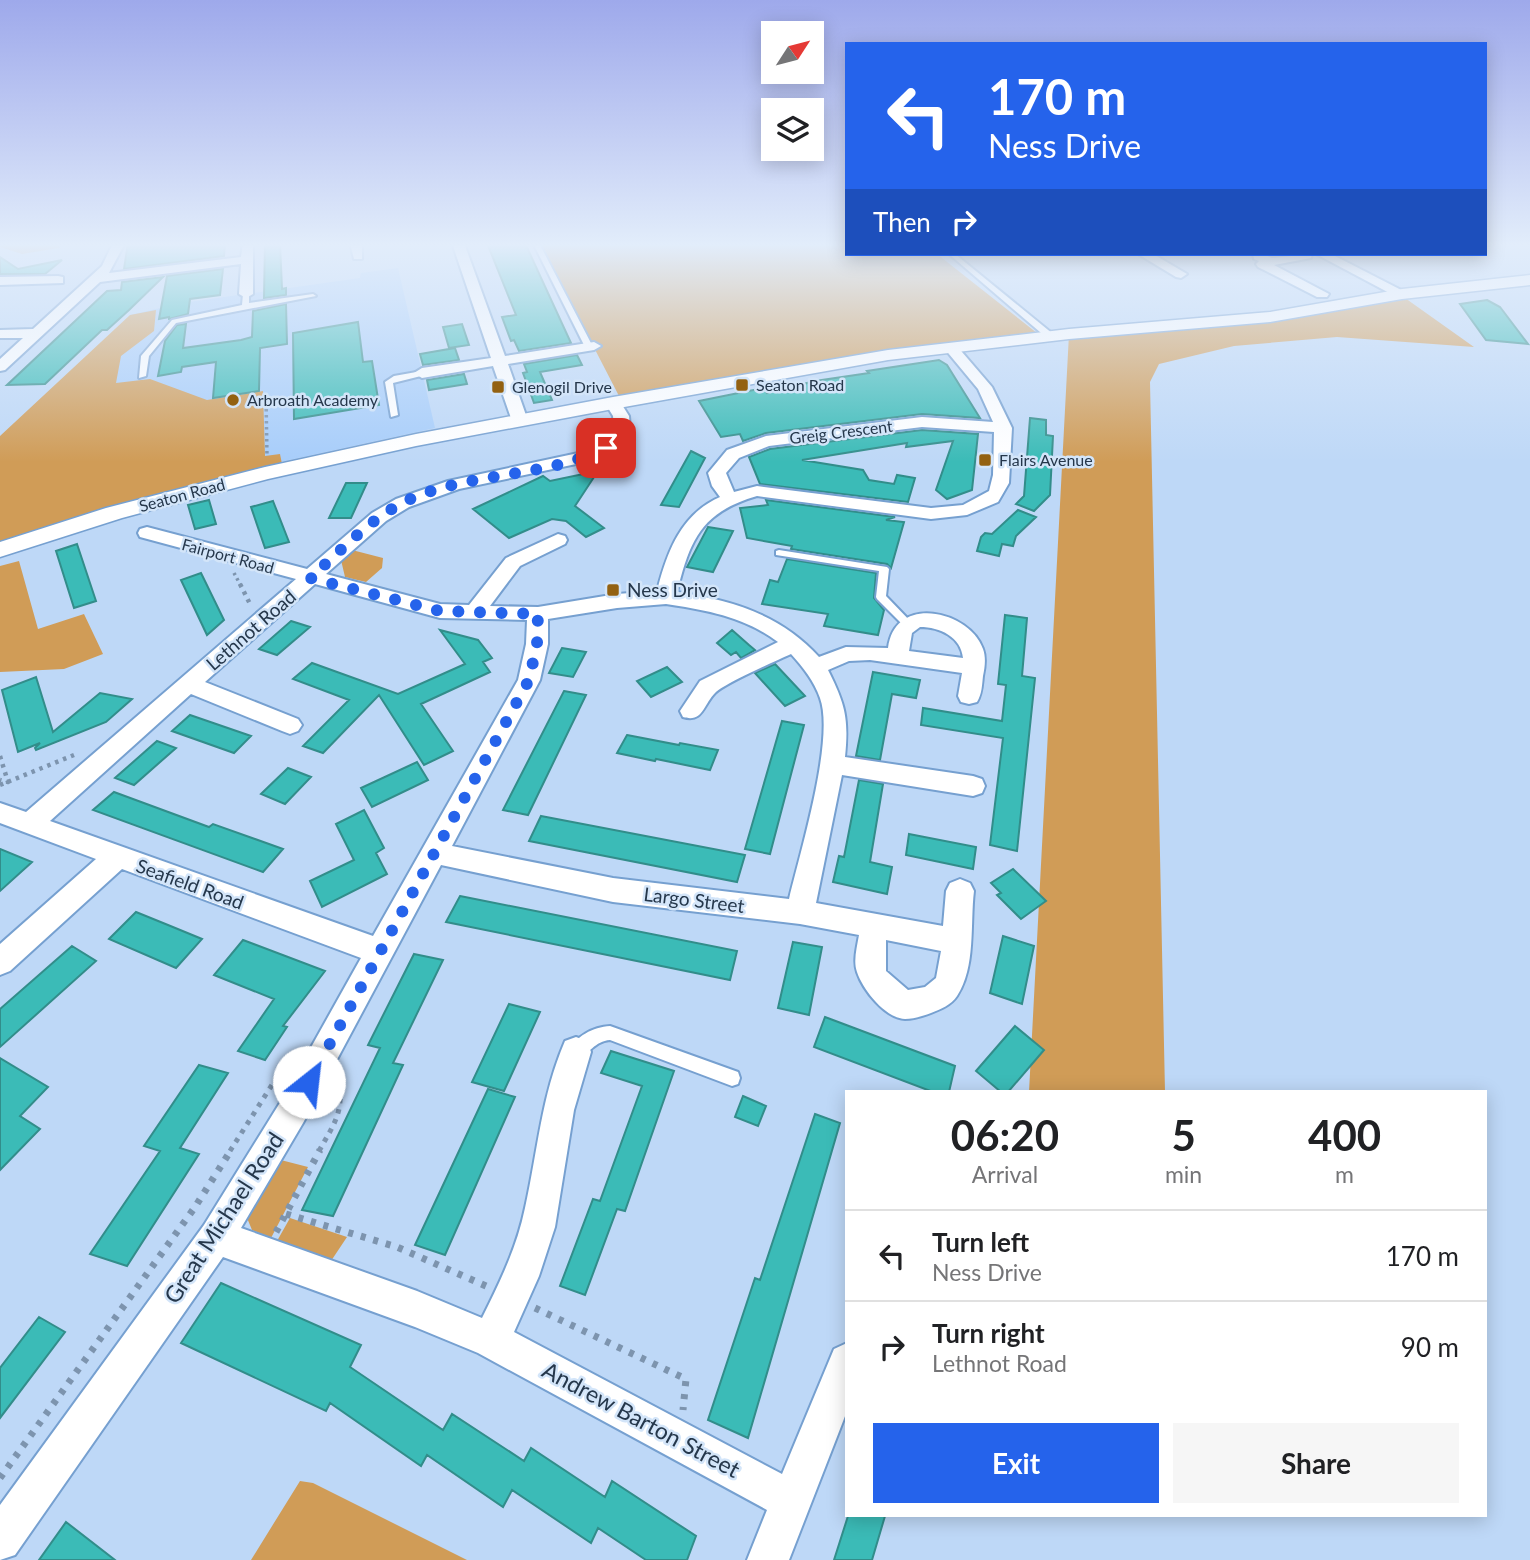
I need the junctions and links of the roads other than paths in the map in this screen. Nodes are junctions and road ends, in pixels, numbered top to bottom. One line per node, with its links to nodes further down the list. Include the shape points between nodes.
1 (57, 316): 8 (street)
2 (192, 316): 15 (lane, via 174,321 145,356)
3 (483, 316): 12 (street)
4 (575, 316): 10 (lane)
5 (1026, 316): 9 (lane)
6 (1279, 316): 9 (street, Seaton Road)
7 (0, 334): 8 (street)
8 (37, 334): 13 (street)
9 (1050, 336): 11 (street, Seaton Road)
10 (592, 347): 12 (street)
11 (951, 348): 16 (street, Seaton Road); 19 (street, via 988,389)
12 (499, 361): 14 (street); 18 (street)
13 (0, 367)
14 (422, 373): 17 (lane, via 388,382)
15 (142, 376)
16 (613, 403): 18 (street, Seaton Road); 25 (street, Lethnot Road, via 622,429 606,448 569,462 416,496 379,517)
17 (394, 415)
18 (520, 421): 23 (street, Seaton Road, via 283,470 114,513)
19 (1004, 428): 20 (street, Greig Crescent, via 922,422 766,441 733,454 718,473); 20 (street, via 999,488 987,501 966,510 932,513 757,491)
20 (729, 497): 26 (street, via 708,508 692,526 674,561)
21 (147, 533): 25 (street, Fairport Road)
22 (558, 540): 27 (street, via 513,562)
23 (0, 550)
24 (779, 553): 29 (lane, via 884,569 881,597)
25 (310, 578): 27 (street, via 440,611); 34 (street, Lethnot Road)
26 (666, 597): 28 (street); 30 (street, via 719,605 772,627)
27 (473, 614): 28 (street)
28 (538, 614): 42 (street, Great Michael Road, via 529,680)
29 (908, 624): 31 (street, via 901,632); 33 (street, via 932,621 954,627 967,637 973,650)
30 (794, 643): 32 (street); 36 (street, via 708,687)
31 (898, 657): 32 (street, via 846,654); 33 (street)
32 (816, 667): 38 (street, via 832,699 836,731)
33 (972, 667): 35 (street)
34 (188, 684): 37 (street); 41 (street, Lethnot Road)
35 (970, 696)
36 (691, 711)
37 (290, 725)
38 (832, 764): 39 (street); 45 (street)
39 (974, 786)
40 (0, 813): 41 (street, Seafield Road)
41 (30, 824): 43 (street, Seafield Road)
42 (434, 853): 45 (street, Largo Street, via 613,890); 48 (street, Great Michael Road)
43 (116, 858): 48 (street, Seafield Road); 49 (street)
44 (960, 891): 47 (street)
45 (800, 912): 46 (street, Largo Street)
46 (875, 926): 47 (street, Largo Street); 47 (street, via 868,963 879,987 904,1005 926,1002 943,992 955,974)
47 (956, 941)
48 (381, 952): 52 (street, Great Michael Road)
49 (0, 962)
50 (576, 1052): 51 (lane, via 597,1034 610,1033); 53 (street, via 565,1073 533,1245)
51 (732, 1078)
52 (216, 1237): 53 (street, Andrew Barton Street); 56 (street, Great Michael Road)
53 (491, 1340): 55 (street, Andrew Barton Street)
54 (845, 1367): 55 (street)
55 (791, 1501): 57 (street)
56 (0, 1540)
57 (768, 1560)

